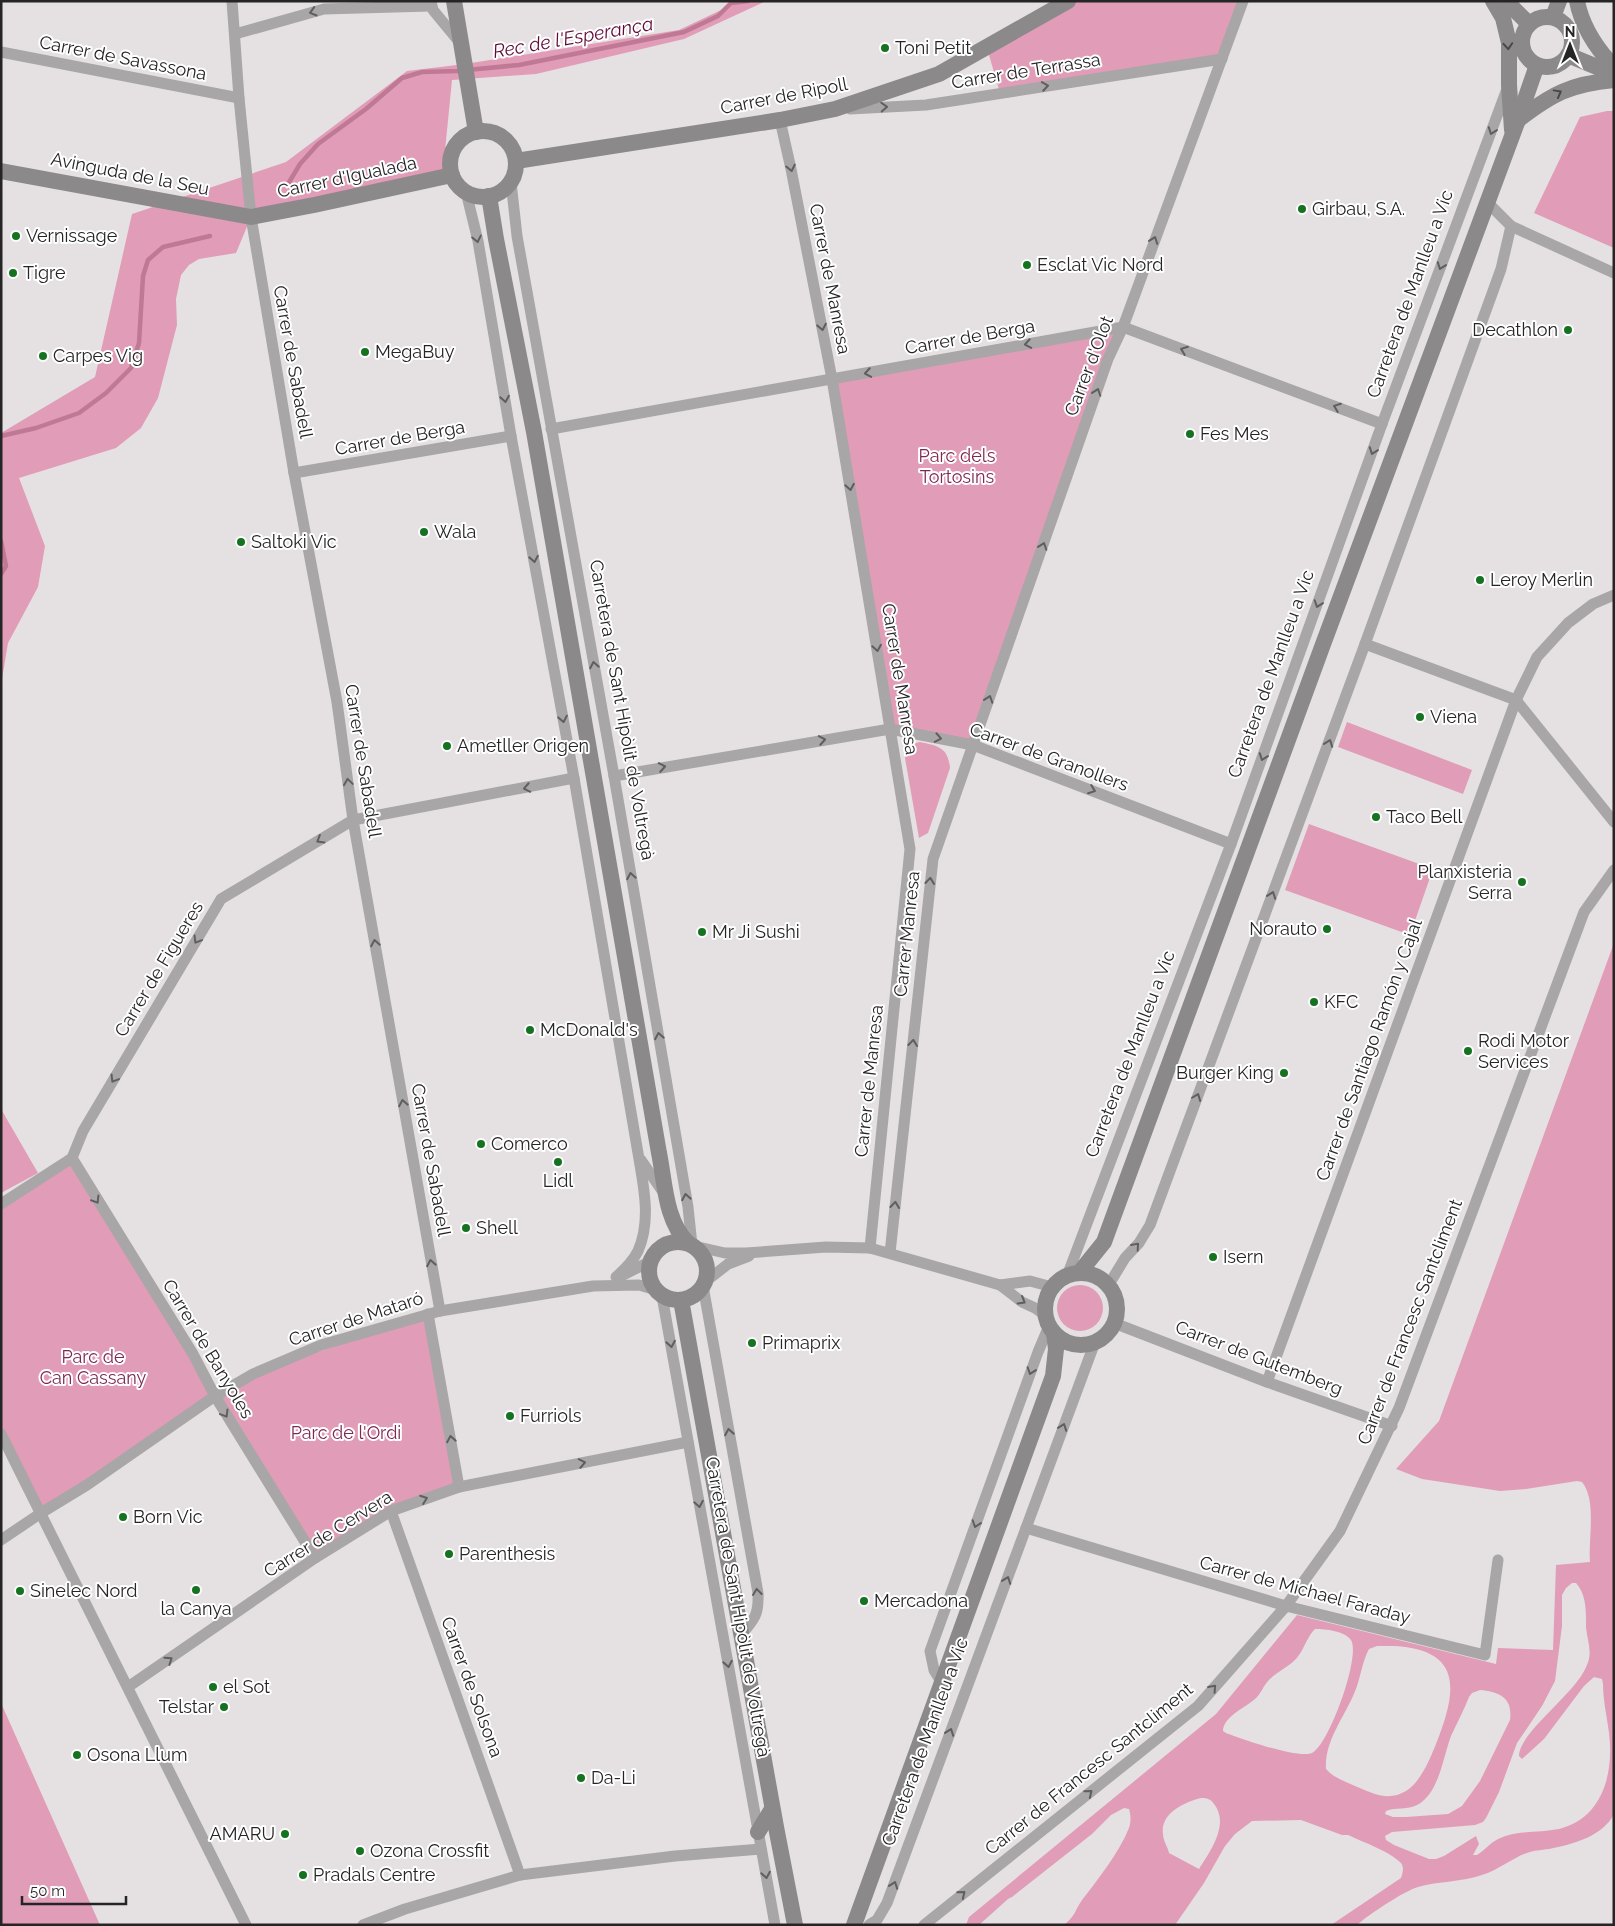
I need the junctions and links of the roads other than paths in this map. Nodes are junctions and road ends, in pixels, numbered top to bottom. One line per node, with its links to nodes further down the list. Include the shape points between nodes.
1 (232, 1): 12 (street, Carrer de Sabadell)
2 (454, 1): 13 (street)
3 (1068, 1): 23 (street, Carrer de Ripoll, via 939,74)
4 (1243, 1): 16 (street, Carrer d'Olot)
5 (1493, 1): 21 (street, Carretera de Manlleu a Vic, one-way to 21, via 1503,18 1509,43)
6 (1506, 1): 11 (street)
7 (1559, 1): 10 (street)
8 (1577, 1): 18 (street, via 1590,38)
9 (428, 3): 12 (street, one-way to 12, via 324,9); 13 (street)
10 (1553, 17): 11 (street, via 1543,17); 15 (street, via 1563,22 1570,32 1572,44)
11 (1529, 24): 17 (street, via 1522,36 1522,46 1529,59)
12 (235, 34): 22 (street, Carrer de Sabadell)
13 (462, 45): 26 (street)
14 (1, 52): 22 (street, Carrer de Savassona)
15 (1568, 55): 17 (street, via 1554,66); 19 (street)
16 (1222, 59): 23 (street, Carrer de Terrassa, one-way to 16, via 926,105); 37 (street, Carrer d'Olot, one-way to 16)
17 (1537, 65): 25 (street, Carretera de Manlleu a Vic)
18 (1614, 67)
19 (1614, 74)
20 (1614, 80): 25 (street, one-way to 20, via 1542,102 1566,89)
21 (1509, 85): 25 (street, Carretera de Manlleu a Vic); 39 (street, Carretera de Manlleu a Vic, one-way to 39)
22 (239, 98): 34 (street, Carrer de Sabadell)
23 (836, 109): 24 (street, Carrer de Ripoll)
24 (780, 120): 27 (street, Carrer de Ripoll); 38 (street, Carrer de Manresa, one-way to 38)
25 (1515, 128): 33 (street, Carretera de Manlleu a Vic)
26 (476, 132): 27 (street, via 488,131 505,139 513,149); 29 (street, via 461,139 454,148 450,158)
27 (516, 161): 30 (street)
28 (1, 170): 34 (street, Avinguda de la Seu)
29 (452, 175): 31 (street); 34 (street, Carrer d'Igualada)
30 (511, 182): 32 (street, via 502,191); 40 (street, Carretera de Sant Hipòlit de Voltregà)
31 (466, 192): 32 (street); 41 (street, one-way to 41, via 478,241)
32 (489, 196): 56 (street)
33 (1488, 203): 35 (street); 58 (street, Carretera de Manlleu a Vic)
34 (251, 217): 42 (street, Carrer de Sabadell)
35 (1510, 226): 36 (street); 44 (street, via 1500,269)
36 (1614, 272)
37 (1123, 327): 38 (street, Carrer de Berga, one-way to 38); 39 (street, one-way to 37); 47 (street, Carrer d'Olot, one-way to 37, via 1108,359)
38 (832, 379): 40 (street, Carrer de Berga); 46 (street, Carrer de Manresa, one-way to 46)
39 (1382, 424): 52 (street, Carretera de Manlleu a Vic, one-way to 52)
40 (551, 429): 48 (street, Carretera de Sant Hipòlit de Voltregà, one-way to 40)
41 (511, 436): 42 (street, Carrer de Berga); 49 (street, one-way to 49)
42 (294, 473): 50 (street, Carrer de Sabadell, one-way to 42, via 336,702)
43 (1614, 595): 45 (street, Carrer de Santiago Ramón y Cajal, via 1593,604 1568,623 1537,657)
44 (1365, 644): 45 (street); 68 (street, one-way to 44, via 1150,1225)
45 (1516, 700): 51 (street); 79 (street, Carrer de Santiago Ramón y Cajal)
46 (890, 729): 47 (street, Carrer de Granollers, one-way to 47); 48 (street, Carrer de Granollers, one-way to 46); 60 (street, Carrer de Manresa, via 910,849)
47 (973, 745): 52 (street, Carrer de Granollers, one-way to 52); 62 (street, Carrer Manresa, one-way to 47, via 933,859)
48 (614, 776): 59 (street, Carretera de Sant Hipòlit de Voltregà, one-way to 48)
49 (574, 778): 50 (street, Carrer de Figueres, one-way to 50); 55 (street)
50 (353, 820): 54 (street, Carrer de Figueres, one-way to 54, via 221,899 83,1131); 73 (street, Carrer de Sabadell, one-way to 50)
51 (1614, 822)
52 (1231, 844): 64 (street, Carretera de Manlleu a Vic)
53 (1614, 870): 81 (street, Carrer de Francesc Santcliment, via 1584,912)
54 (72, 1158): 57 (street); 80 (street, Carrer de Banyoles, one-way to 80, via 193,1354)
55 (640, 1159): 56 (street); 65 (street, via 646,1206 645,1228 638,1252)
56 (668, 1200): 59 (street, via 682,1237); 63 (street, via 667,1225)
57 (1, 1204)
58 (1104, 1242): 64 (street, Carretera de Manlleu a Vic); 68 (street, Carretera de Manlleu a Vic)
59 (692, 1245): 61 (street, via 725,1253); 63 (street, via 678,1241 668,1243 660,1247); 66 (street, via 706,1262)
60 (870, 1248): 61 (street, via 826,1247); 62 (street)
61 (758, 1253): 66 (street, via 728,1264)
62 (890, 1253): 67 (street)
63 (652, 1258): 65 (street, Carrer de Mataró); 71 (street, via 649,1277)
64 (1073, 1274): 68 (street, via 1092,1275); 70 (street)
65 (616, 1278): 69 (street, Carrer de Mataró)
66 (704, 1284): 72 (street, via 694,1296); 92 (street, Carretera de Sant Hipòlit de Voltregà, one-way to 66, via 756,1617 758,1593)
67 (1000, 1285): 70 (street, via 1030,1281); 76 (street, one-way to 76, via 1035,1308)
68 (1107, 1285): 75 (street, via 1116,1304)
69 (593, 1286): 71 (street, Carrer de Mataró, via 633,1284); 73 (street, Carrer de Mataró)
70 (1052, 1287): 76 (street, via 1046,1300)
71 (659, 1293): 72 (street); 83 (street, Carretera de Sant Hipòlit de Voltregà, one-way to 83)
72 (681, 1300): 92 (street, Carretera de Sant Hipòlit de Voltregà)
73 (440, 1311): 74 (street, Carrer de Mataró)
74 (428, 1314): 80 (street, Carrer de Mataró, via 321,1345 253,1374); 84 (street, one-way to 74)
75 (1114, 1323): 77 (street, via 1104,1337); 79 (street, Carrer de Gutemberg)
76 (1049, 1325): 77 (street, via 1067,1342); 78 (street, Carretera de Manlleu a Vic, via 1056,1349); 93 (street, one-way to 93, via 930,1650 934,1670)
77 (1087, 1343): 78 (street, Carretera de Manlleu a Vic); 87 (street, Carretera de Manlleu a Vic, one-way to 77)
78 (1054, 1376): 93 (street, Carretera de Manlleu a Vic)
79 (1267, 1382): 81 (street, Carrer de Gutemberg)
80 (215, 1396): 86 (street, Carrer de Mataró, via 87,1485); 89 (street, Carrer de Banyoles, one-way to 89)
81 (1392, 1426): 91 (street, Carrer de Francesc Santcliment, via 1340,1530)
82 (1, 1434): 86 (street)
83 (688, 1442): 84 (street, Carrer de Cervera, one-way to 83); 96 (street, Carretera de Sant Hipòlit de Voltregà, one-way to 96)
84 (459, 1487): 85 (street, Carrer de Cervera, one-way to 84)
85 (391, 1511): 89 (street, Carrer de Cervera); 98 (street, Carrer de Solsona)
86 (41, 1512): 88 (street, Carrer de Mataró); 94 (street)
87 (1026, 1528): 91 (street, Carrer de Michael Faraday); 104 (street, Carretera de Manlleu a Vic, one-way to 87, via 877,1920 887,1903)
88 (1, 1540)
89 (315, 1558): 94 (street, Carrer de Cervera, one-way to 89)
90 (1498, 1560): 91 (street, Carrer de Michael Faraday, via 1485,1655)
91 (1286, 1606): 105 (street, Carrer de Francesc Santcliment, one-way to 91, via 1198,1706)
92 (741, 1635): 95 (street, Carretera de Sant Hipòlit de Voltregà)
93 (942, 1683): 103 (street, Carretera de Manlleu a Vic)
94 (128, 1687): 99 (street)
95 (772, 1809): 96 (street); 102 (street, Carretera de Sant Hipòlit de Voltregà)
96 (758, 1832): 97 (street, Carretera de Sant Hipòlit de Voltregà)
97 (761, 1849): 98 (street); 101 (street, Carretera de Sant Hipòlit de Voltregà, one-way to 101)
98 (520, 1875): 100 (street, via 405,1909)
99 (246, 1925)
100 (363, 1925)
101 (775, 1925)
102 (795, 1925)
103 (854, 1925)
104 (869, 1925)
105 (924, 1925)

